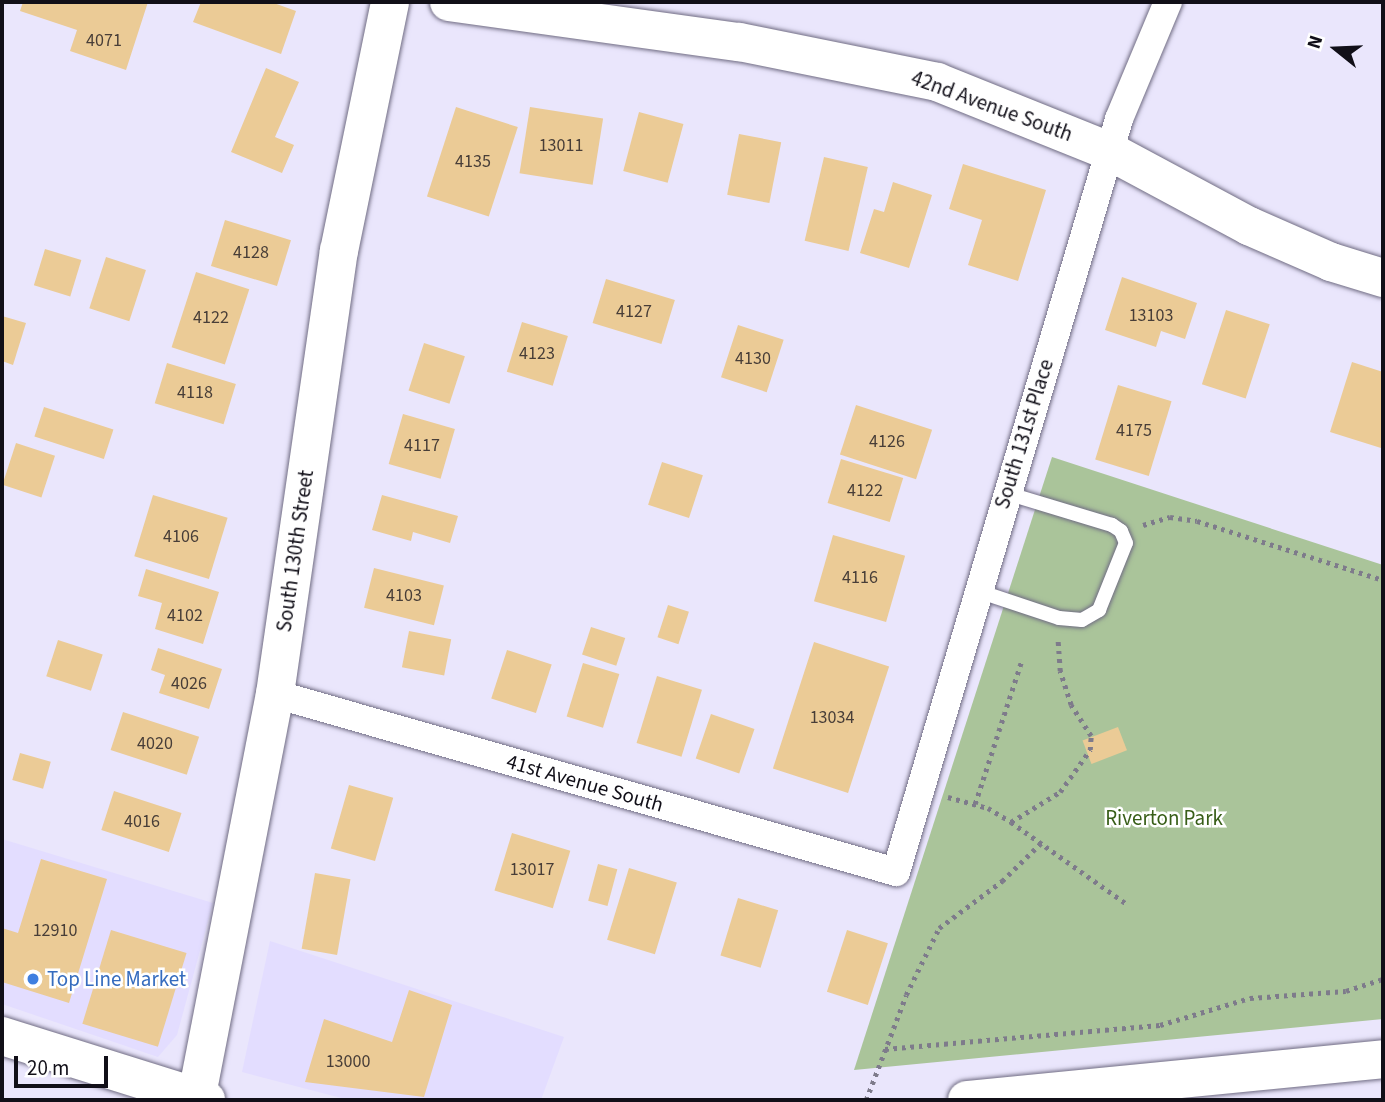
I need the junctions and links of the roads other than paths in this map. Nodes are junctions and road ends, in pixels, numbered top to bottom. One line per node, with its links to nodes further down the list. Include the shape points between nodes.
1 (390, 2): 8 (street, South 130th Street, via 339,251)
2 (449, 2): 4 (street, 42nd Avenue South, via 829,57 937,82)
3 (1168, 2): 4 (street, South 131st Place, via 1119,118)
4 (1111, 152): 5 (street, 42nd Avenue South, via 1249,226 1331,262); 6 (street, South 131st Place)
5 (1383, 278)
6 (1006, 493): 7 (street, South 131st Place); 7 (lane, via 1121,531 1126,543 1099,610 1082,620 1059,618)
7 (978, 592): 9 (street, South 131st Place)
8 (275, 694): 9 (street, 41st Avenue South); 12 (street, South 130th Street)
9 (896, 872)
10 (2, 1036): 12 (street)
11 (1383, 1059): 13 (street)
12 (199, 1099)
13 (967, 1100)

